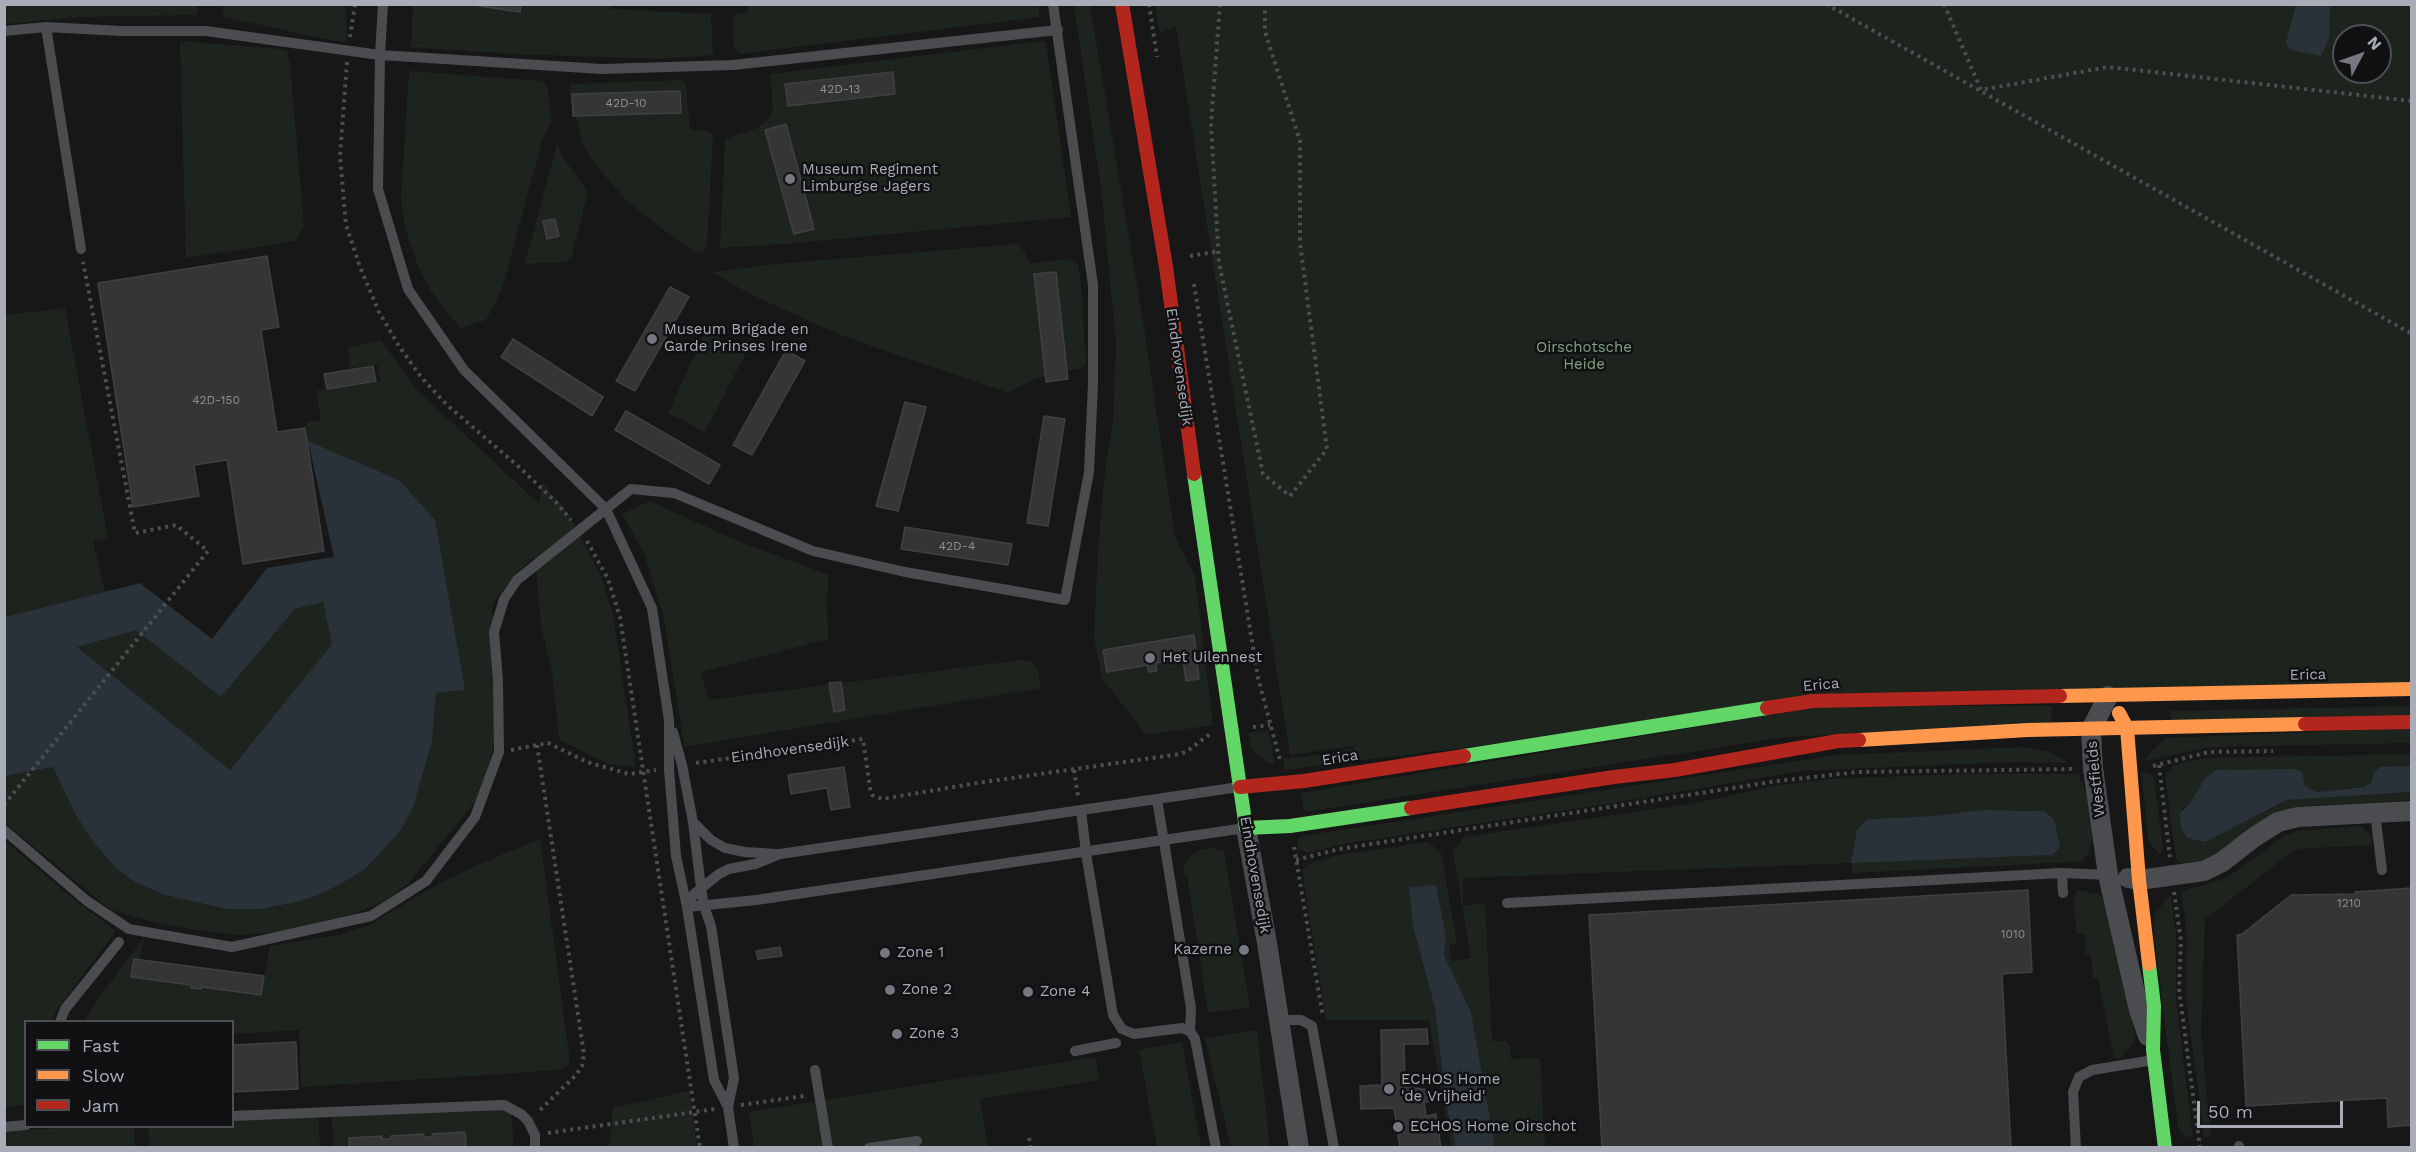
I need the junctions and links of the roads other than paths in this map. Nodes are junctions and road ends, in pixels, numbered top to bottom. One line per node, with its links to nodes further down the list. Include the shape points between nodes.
1 (383, 4): 7 (lane)
2 (1053, 4): 5 (lane)
3 (1122, 4): 16 (street, Eindhovensedijk, via 1166,267)
4 (46, 27): 6 (lane); 7 (lane, via 206,31); 8 (lane)
5 (1058, 30): 7 (lane, via 733,65 602,69); 9 (lane, via 1093,285 1089,472 1065,600 905,572 813,551 674,493 631,489)
6 (4, 31)
7 (380, 55): 9 (lane, via 378,189 408,289 464,370)
8 (81, 249)
9 (606, 508): 12 (lane, via 652,608); 23 (lane, via 517,580 504,599 494,632 499,752 475,817 426,881 371,916 232,947 129,929 87,901)
10 (2412, 689): 11 (street, Erica)
11 (2108, 696): 14 (street, Westfields); 15 (street, Westfields); 16 (street, Erica, via 1813,701)
12 (669, 720): 21 (lane); 35 (lane, via 676,856)
13 (2412, 722): 14 (street)
14 (2127, 728): 15 (street); 30 (street, Westfields)
15 (2091, 730): 22 (street, via 1838,741 1675,770 1290,826); 29 (street, Westfields)
16 (1240, 787): 17 (lane); 22 (street, Eindhovensedijk)
17 (1157, 799): 18 (lane); 24 (lane)
18 (1081, 810): 25 (lane); 26 (lane)
19 (2412, 811): 20 (street)
20 (2375, 813): 27 (lane); 30 (street, via 2298,817 2278,822 2204,871)
21 (693, 822): 26 (lane, via 725,848); 31 (lane)
22 (1246, 828): 24 (lane); 38 (street, Eindhovensedijk)
23 (4, 830)
24 (1164, 839): 25 (lane); 40 (lane, via 1191,1008)
25 (1086, 853): 34 (lane); 39 (lane, via 1113,1015)
26 (780, 854): 31 (lane, via 729,869)
27 (2382, 870)
28 (2062, 873): 29 (lane); 32 (lane); 33 (lane)
29 (2108, 875): 30 (street); 42 (street, Westfields)
30 (2139, 880): 42 (street, Westfields, via 2154,1006)
31 (701, 888): 34 (lane); 35 (lane)
32 (2063, 893)
33 (1507, 903)
34 (704, 906): 35 (lane); 44 (lane, via 711,926 734,1078)
35 (687, 907): 44 (lane, via 714,1080)
36 (119, 942): 37 (lane, via 65,1009)
37 (61, 1020)
38 (1278, 1020): 54 (street, Eindhovensedijk); 55 (lane, via 1301,1020 1312,1026)
39 (1122, 1029): 40 (lane, via 1134,1034 1182,1028); 41 (lane, via 1117,1048)
40 (1190, 1031): 53 (lane)
41 (1076, 1051)
42 (2153, 1055): 56 (lane, via 2092,1070 2079,1077 2073,1092); 57 (street, Westfields)
43 (815, 1070): 51 (lane)
44 (728, 1107): 50 (lane)
45 (234, 1116): 49 (lane, via 504,1106 528,1121)
46 (24, 1125): 47 (lane)
47 (4, 1127)
48 (917, 1140): 52 (lane)
49 (536, 1148)
50 (734, 1148)
51 (828, 1148)
52 (869, 1148)
53 (1216, 1148)
54 (1299, 1148)
55 (1334, 1148)
56 (2076, 1148)
57 (2164, 1148)

